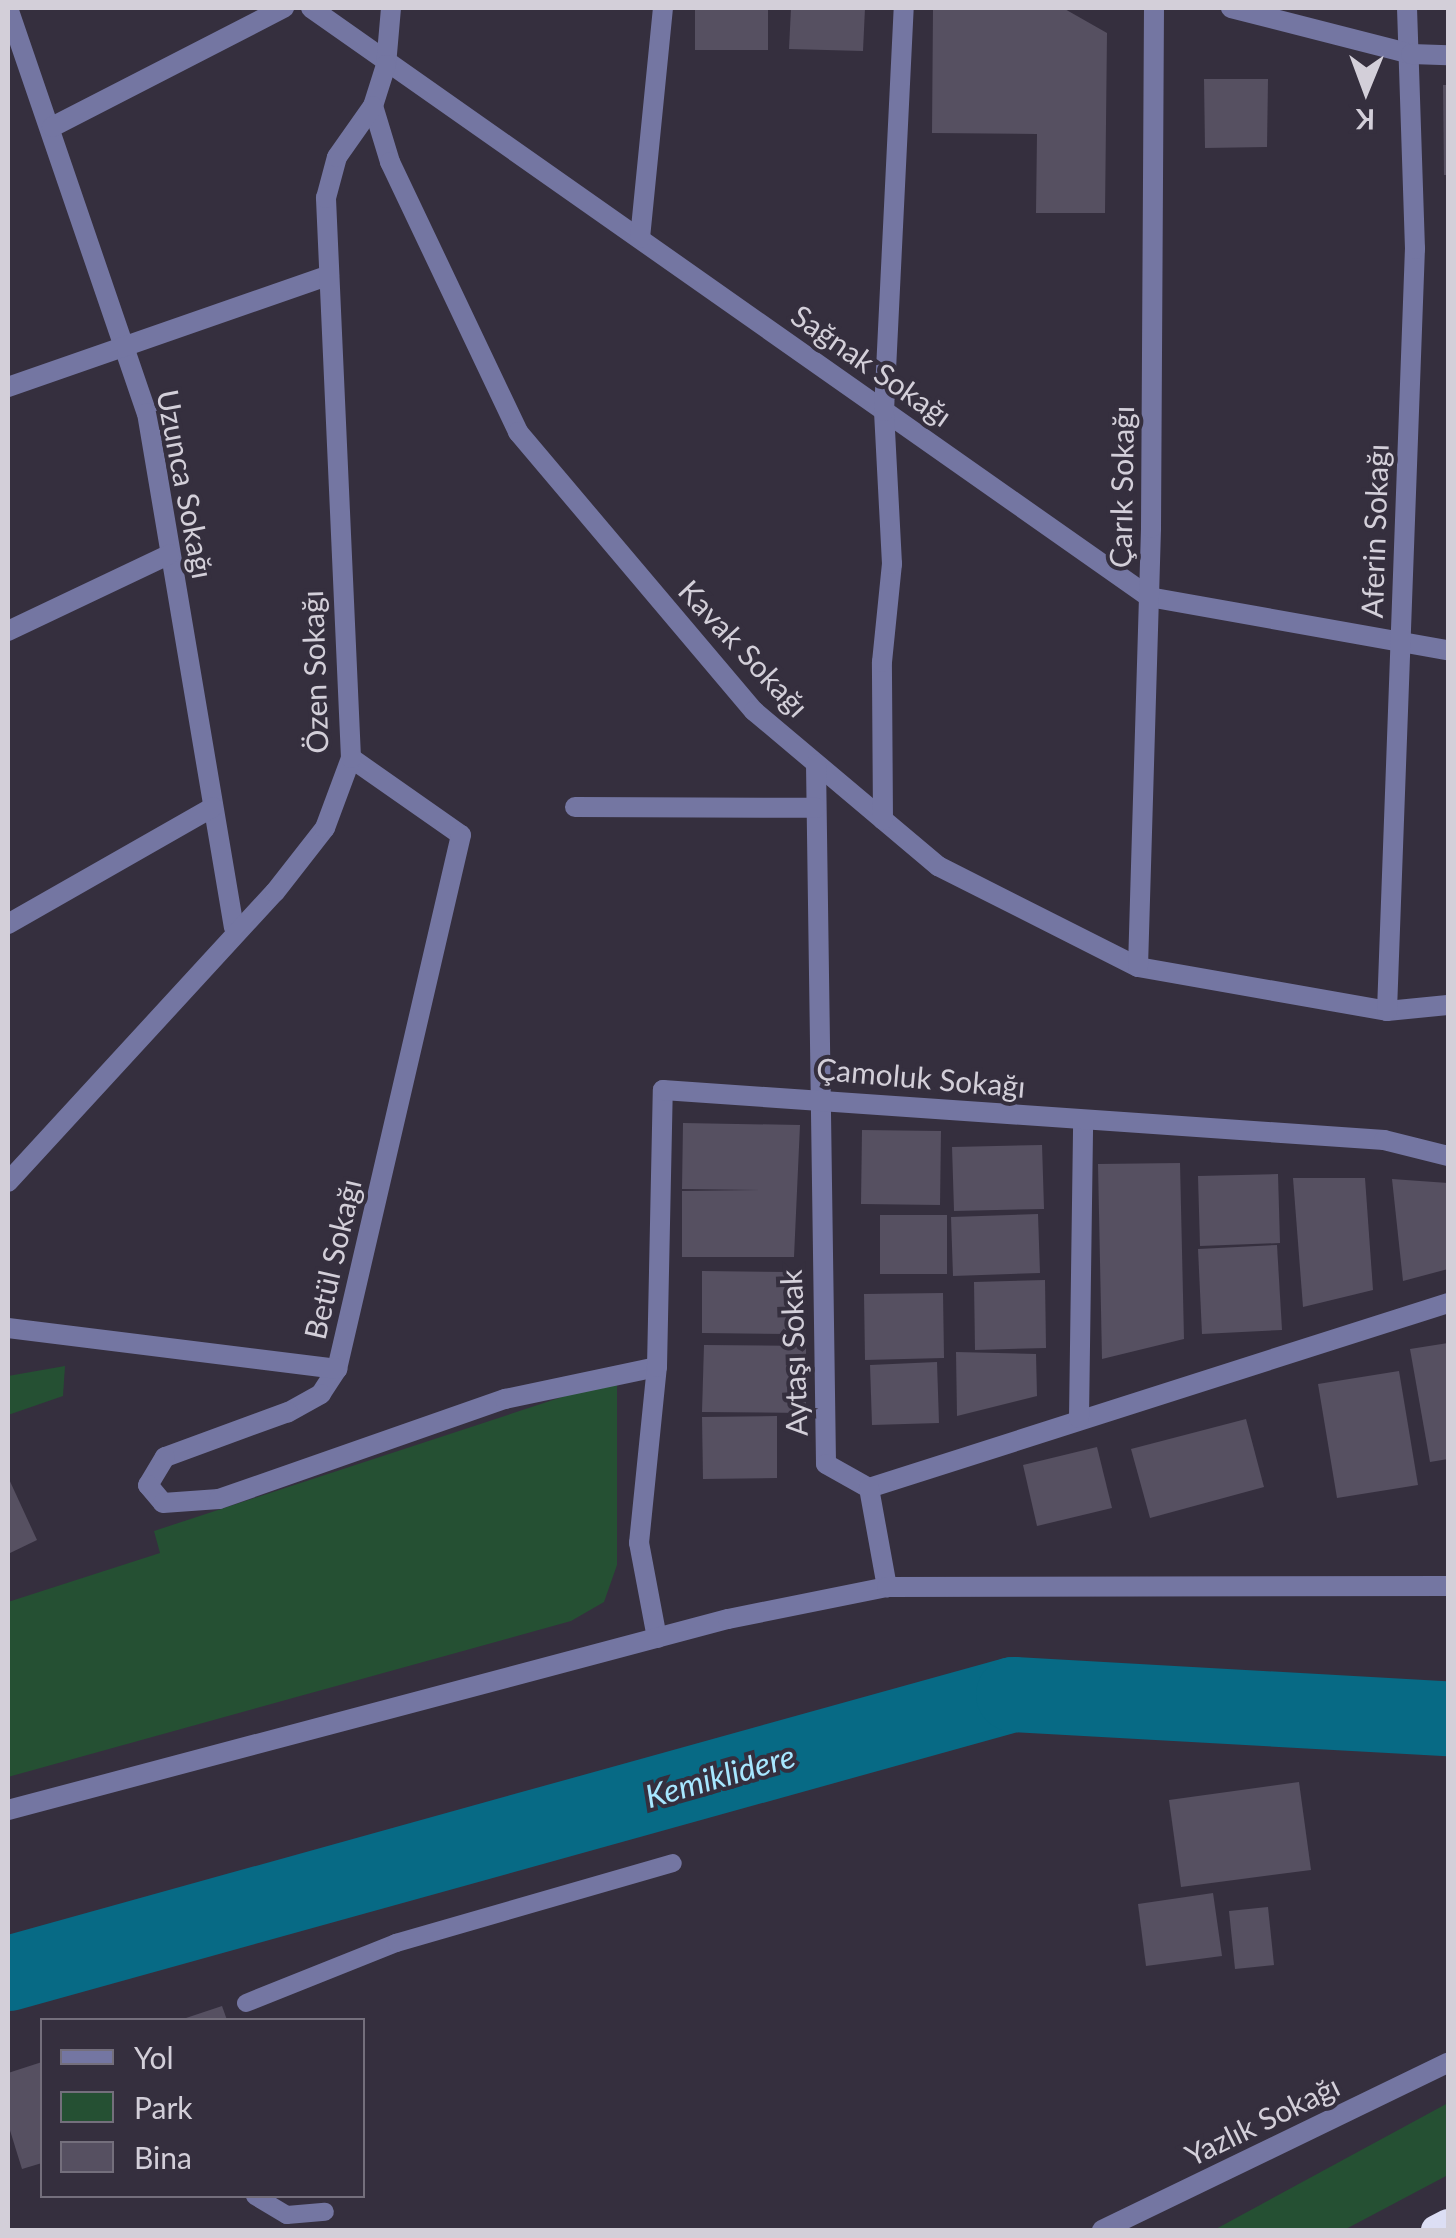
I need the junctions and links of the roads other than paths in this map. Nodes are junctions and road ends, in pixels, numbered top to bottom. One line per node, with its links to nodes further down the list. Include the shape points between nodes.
1 (8, 8): 14 (street, Uzunca Sokağı)
2 (284, 8): 14 (street)
3 (311, 8): 12 (street, Sağnak Sokağı)
4 (391, 8): 12 (street)
5 (663, 8): 15 (street)
6 (904, 8): 19 (street)
7 (1154, 8): 21 (street, Çarık Sokağı)
8 (1231, 8): 10 (street)
9 (1407, 8): 10 (street, Aferin Sokağı)
10 (1412, 54): 11 (street); 23 (street, Aferin Sokağı, via 1416,248)
11 (1448, 55)
12 (386, 65): 13 (street); 15 (street, Sağnak Sokağı)
13 (372, 106): 16 (street, Özen Sokağı, via 337,157 326,198); 26 (street, Kavak Sokağı, via 390,162 518,432 754,711)
14 (52, 127): 17 (street, Uzunca Sokağı)
15 (640, 238): 19 (street, Sağnak Sokağı)
16 (329, 275): 17 (street); 25 (street, Özen Sokağı)
17 (124, 344): 18 (street); 20 (street, Uzunca Sokağı, via 147,412)
18 (8, 387)
19 (884, 411): 21 (street, Sağnak Sokağı); 30 (street, via 892,564 882,662)
20 (170, 554): 22 (street); 27 (street, Uzunca Sokağı)
21 (1149, 598): 23 (street, Sağnak Sokağı); 33 (street, Çarık Sokağı)
22 (8, 631)
23 (1399, 648): 24 (street, Sağnak Sokağı); 35 (street, Aferin Sokağı)
24 (1448, 650)
25 (350, 758): 32 (street, Özen Sokağı, via 324,828 275,892); 43 (street, Betül Sokağı, via 461,835)
26 (816, 764): 29 (street, Aytaşı Sokak); 30 (street, Kavak Sokağı)
27 (213, 807): 31 (street); 32 (street, Uzunca Sokağı)
28 (576, 807): 29 (street)
29 (816, 808): 36 (street, Aytaşı Sokak)
30 (883, 820): 33 (street, Kavak Sokağı, via 938,866)
31 (8, 924)
32 (234, 928): 39 (street, Özen Sokağı)
33 (1138, 968): 35 (street, Kavak Sokağı)
34 (1448, 1006): 35 (street, Kavak Sokağı)
35 (1387, 1011)
36 (816, 1097): 37 (street, Çamoluk Sokağı); 42 (street, Çamoluk Sokağı, via 663,1090); 45 (street, Aytaşı Sokak, via 826,1464)
37 (1083, 1123): 38 (street, Çamoluk Sokağı, via 1384,1140); 44 (street)
38 (1448, 1156)
39 (8, 1182)
40 (1448, 1303): 44 (street)
41 (8, 1328): 43 (street)
42 (657, 1367): 43 (street, Betül Sokağı, via 505,1399 219,1498 163,1503 148,1485 165,1458 288,1412 320,1394); 48 (street, via 639,1544)
43 (337, 1370)
44 (1079, 1418): 45 (street)
45 (869, 1488): 47 (street)
46 (1448, 1586): 47 (street)
47 (886, 1587): 48 (street)
48 (657, 1638): 49 (street)
49 (8, 1810)
50 (673, 1864): 51 (lane, via 396,1944)
51 (246, 2002)
52 (1448, 2063): 56 (street, Yazlık Sokağı)
53 (258, 2198): 54 (lane, via 287,2215)
54 (325, 2212)
55 (1448, 2224): 57 (highway)
56 (1102, 2230)
57 (1436, 2230)

